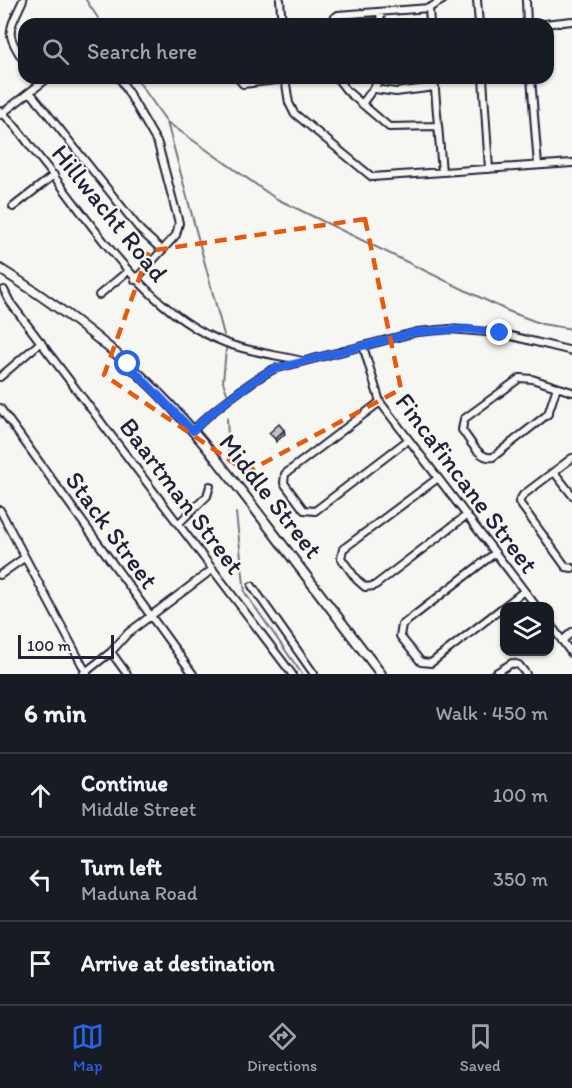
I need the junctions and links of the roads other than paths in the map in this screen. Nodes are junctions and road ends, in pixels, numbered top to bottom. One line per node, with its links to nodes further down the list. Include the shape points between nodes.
1 (23, 0): 16 (street, via 10,37)
2 (280, 0): 8 (street)
3 (444, 0): 6 (street)
4 (477, 0): 12 (street)
5 (526, 0): 13 (street)
6 (429, 8): 7 (street); 11 (street)
7 (380, 12): 9 (street); 10 (street)
8 (282, 18)
9 (335, 18)
10 (380, 18)
11 (430, 18)
12 (478, 18)
13 (527, 18)
14 (572, 21): 15 (street)
15 (554, 23)
16 (18, 53)
17 (36, 84): 27 (street)
18 (124, 84): 37 (street, via 157,140 179,223 177,233)
19 (286, 84): 34 (street, via 294,113 369,176)
20 (342, 84): 28 (street)
21 (378, 84): 26 (street)
22 (435, 84): 25 (street)
23 (483, 84): 33 (street)
24 (531, 84): 32 (street)
25 (435, 87): 26 (street, via 396,92); 30 (street)
26 (375, 89): 28 (street)
27 (31, 93): 29 (street); 37 (street, via 141,231)
28 (362, 104): 30 (street, via 389,127)
29 (1, 113): 35 (street, Hillwacht Road)
30 (438, 126): 34 (street)
31 (572, 163): 32 (street)
32 (538, 165): 33 (street)
33 (489, 169): 34 (street)
34 (442, 172)
35 (54, 175): 36 (street); 39 (street, Hillwacht Road)
36 (13, 207)
37 (162, 250): 40 (street)
38 (0, 269): 52 (main road, Middle Street, via 93,334 142,377)
39 (128, 271): 40 (street, Hillwacht Road); 42 (street)
40 (135, 279): 46 (street, Hillwacht Road, via 156,300 226,343)
41 (4, 290): 43 (street, Baartman Street)
42 (99, 295)
43 (41, 342): 47 (street); 61 (street, Baartman Street)
44 (363, 346): 45 (street, via 417,332 466,329); 46 (street); 50 (street, Fincafincane Street)
45 (572, 351)
46 (302, 361): 52 (street, via 265,374)
47 (0, 378)
48 (557, 387): 48 (street, via 520,378 464,419 462,430 482,455 494,457 548,414); 49 (street)
49 (572, 392)
50 (380, 402): 53 (street, Fincafincane Street); 53 (street, via 287,472 283,481 291,492 306,511 315,511)
51 (0, 408): 70 (street, Stack Street)
52 (193, 431): 81 (main road, Middle Street)
53 (408, 440): 56 (street, Fincafincane Street)
54 (572, 458): 55 (street)
55 (554, 472): 58 (street); 64 (street, via 519,502 566,567)
56 (438, 478): 60 (street, Fincafincane Street); 60 (street, via 343,549 341,558 357,580 365,587 374,586)
57 (210, 486): 61 (street, via 203,500)
58 (572, 495)
59 (0, 510): 63 (street)
60 (467, 515): 62 (street, Fincafincane Street)
61 (178, 524): 65 (street, Baartman Street)
62 (495, 553): 68 (street, Fincafincane Street); 68 (street, via 402,625 400,636 421,662 431,663)
63 (24, 558): 66 (street); 76 (street)
64 (572, 568)
65 (213, 569): 70 (street); 79 (street, Baartman Street)
66 (0, 575)
67 (252, 586): 80 (street, Baartman Street)
68 (525, 591): 69 (street, Fincafincane Street)
69 (533, 602)
70 (151, 616): 74 (street); 78 (street, Stack Street)
71 (554, 631): 73 (street)
72 (572, 632): 73 (street)
73 (562, 641): 75 (street)
74 (111, 652): 76 (street); 77 (street)
75 (572, 654)
76 (85, 673)
77 (127, 674)
78 (193, 674)
79 (292, 674)
80 (314, 674)
81 (381, 674)
82 (494, 674): 83 (street, via 512,663 519,664)
83 (526, 674)

